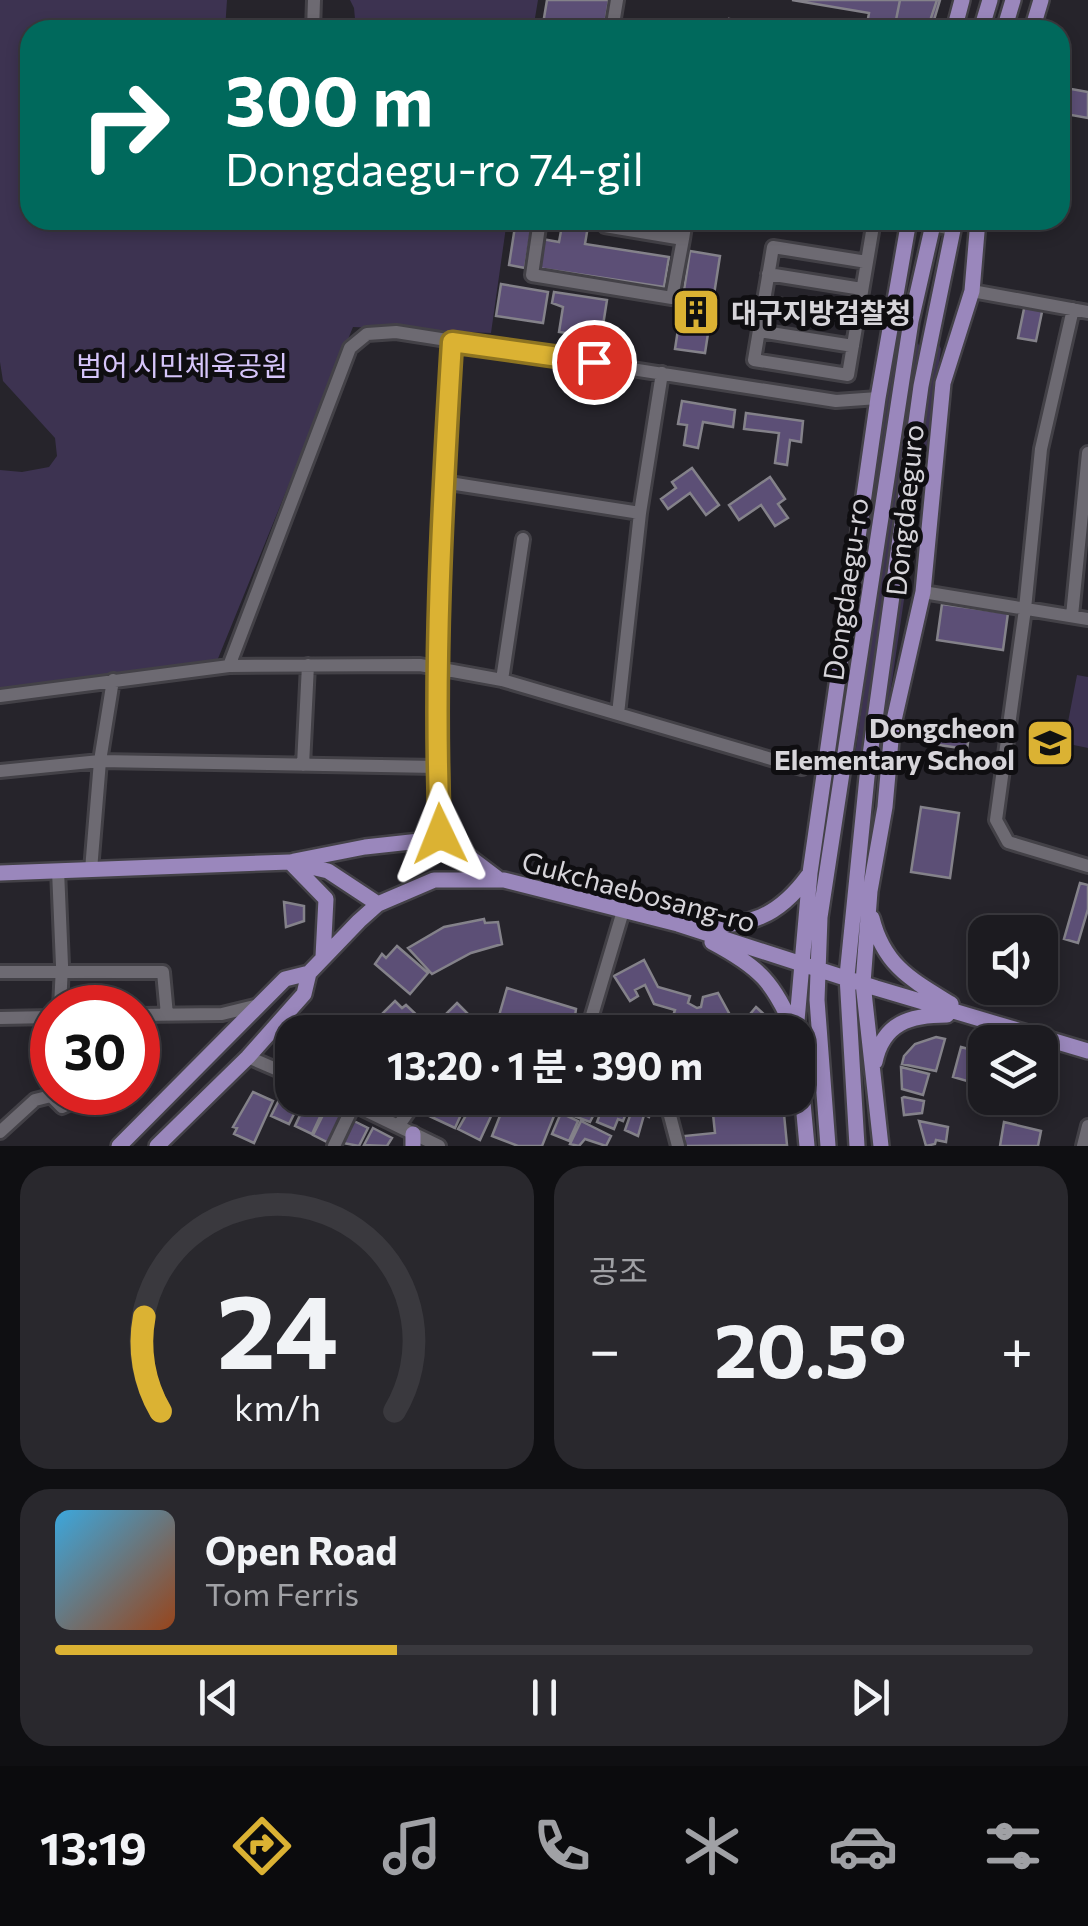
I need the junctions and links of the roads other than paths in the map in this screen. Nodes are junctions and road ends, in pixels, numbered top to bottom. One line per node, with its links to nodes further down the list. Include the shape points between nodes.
1 (539, 230): 9 (street, via 532,275 672,298)
2 (629, 230): 9 (street)
3 (684, 230): 9 (street)
4 (872, 230): 10 (street)
5 (906, 230): 22 (main road, Dongdaegu-ro)
6 (931, 230): 49 (main road, Dongdaegu-ro)
7 (953, 230): 51 (main road, Dongdaegu-ro, via 886,626)
8 (977, 230): 13 (main road, Dongdaeguro)
9 (682, 239)
10 (867, 262): 11 (street, via 773,246); 12 (street)
11 (768, 274): 12 (street); 14 (street)
12 (862, 290): 17 (street)
13 (972, 291): 15 (street); 27 (main road, Dongdaeguro, via 943,383)
14 (764, 303): 17 (street); 18 (street)
15 (1073, 309): 16 (street); 28 (street, via 1041,449)
16 (1088, 312)
17 (858, 318): 20 (street)
18 (759, 331): 20 (street); 20 (street, via 754,360 848,375)
19 (452, 342): 21 (street); 24 (street); 32 (street, via 378,331 350,348)
20 (853, 346)
21 (662, 373): 22 (street, via 836,401); 25 (street)
22 (878, 398): 49 (main road, Dongdaegu-ro)
23 (1088, 453): 29 (street)
24 (443, 482): 25 (street); 33 (street)
25 (640, 514): 37 (street)
26 (522, 539): 35 (street)
27 (922, 592): 28 (street); 51 (main road, Dongdaeguro)
28 (1026, 609): 29 (street); 45 (street, via 996,820 1008,842)
29 (1072, 616): 30 (street)
30 (1088, 618)
31 (308, 665): 32 (street); 33 (street); 39 (street)
32 (229, 666): 34 (street)
33 (439, 666): 35 (street); 40 (street)
34 (113, 680): 36 (street); 38 (street)
35 (502, 680): 37 (street)
36 (0, 696)
37 (618, 714): 41 (street)
38 (100, 761): 39 (street); 42 (street); 47 (street)
39 (302, 765): 40 (street)
40 (437, 767): 43 (street)
41 (802, 768)
42 (0, 771)
43 (438, 839): 44 (main road); 50 (main road)
44 (290, 862): 47 (main road); 52 (main road, via 328,871); 55 (main road, via 326,899)
45 (1088, 866)
46 (58, 870): 47 (main road); 48 (main road); 58 (street)
47 (91, 870)
48 (0, 873)
49 (818, 877): 51 (main road, via 835,909 844,910); 54 (main road, via 773,913 746,922); 56 (main road, Dongdaegu-ro)
50 (498, 880): 52 (main road, Gukchaebosang-ro, via 434,880); 53 (main road, Gukchaebosang-ro)
51 (862, 894): 60 (main road); 61 (main road); 64 (main road, via 894,963)
52 (378, 904): 55 (main road)
53 (623, 911): 54 (main road, Gukchaebosang-ro); 67 (street)
54 (678, 924): 56 (main road, Gukchaebosang-ro); 68 (main road, via 748,960 777,991)
55 (324, 957): 59 (main road)
56 (809, 966): 60 (main road, Gukchaebosang-ro); 69 (main road); 73 (main road, Dongdaegu-ro)
57 (0, 972): 58 (street)
58 (61, 972): 62 (street); 66 (street, via 163,972)
59 (310, 973): 63 (main road, via 285,979); 75 (main road, via 304,994)
60 (846, 976): 61 (main road, Gukchaebosang-ro); 74 (main road)
61 (862, 983): 64 (main road, Gukchaebosang-ro); 76 (main road)
62 (61, 985)
63 (259, 1005): 66 (street); 88 (main road)
64 (967, 1014): 72 (main road, Gukchaebosang-ro); 76 (main road, via 919,1015 891,1030)
65 (160, 1015): 66 (street)
66 (167, 1015)
67 (592, 1015)
68 (788, 1015)
69 (799, 1015)
70 (30, 1017): 71 (street)
71 (0, 1018)
72 (1088, 1051)
73 (819, 1054): 74 (main road, via 835,1043); 94 (main road, Dongdaegu-ro)
74 (852, 1054): 95 (main road)
75 (248, 1056): 77 (street); 89 (main road)
76 (874, 1066): 96 (main road)
77 (275, 1068)
78 (30, 1106): 86 (street)
79 (349, 1115): 90 (street)
80 (378, 1115): 84 (street)
81 (406, 1115): 84 (street)
82 (670, 1115): 92 (street)
83 (804, 1115): 93 (main road)
84 (399, 1125): 87 (street)
85 (1088, 1126): 97 (street)
86 (0, 1132)
87 (413, 1140): 91 (street)
88 (119, 1146)
89 (158, 1146)
90 (334, 1146)
91 (438, 1146)
92 (678, 1146)
93 (807, 1146)
94 (828, 1146)
95 (857, 1146)
96 (881, 1146)
97 (1082, 1146)

